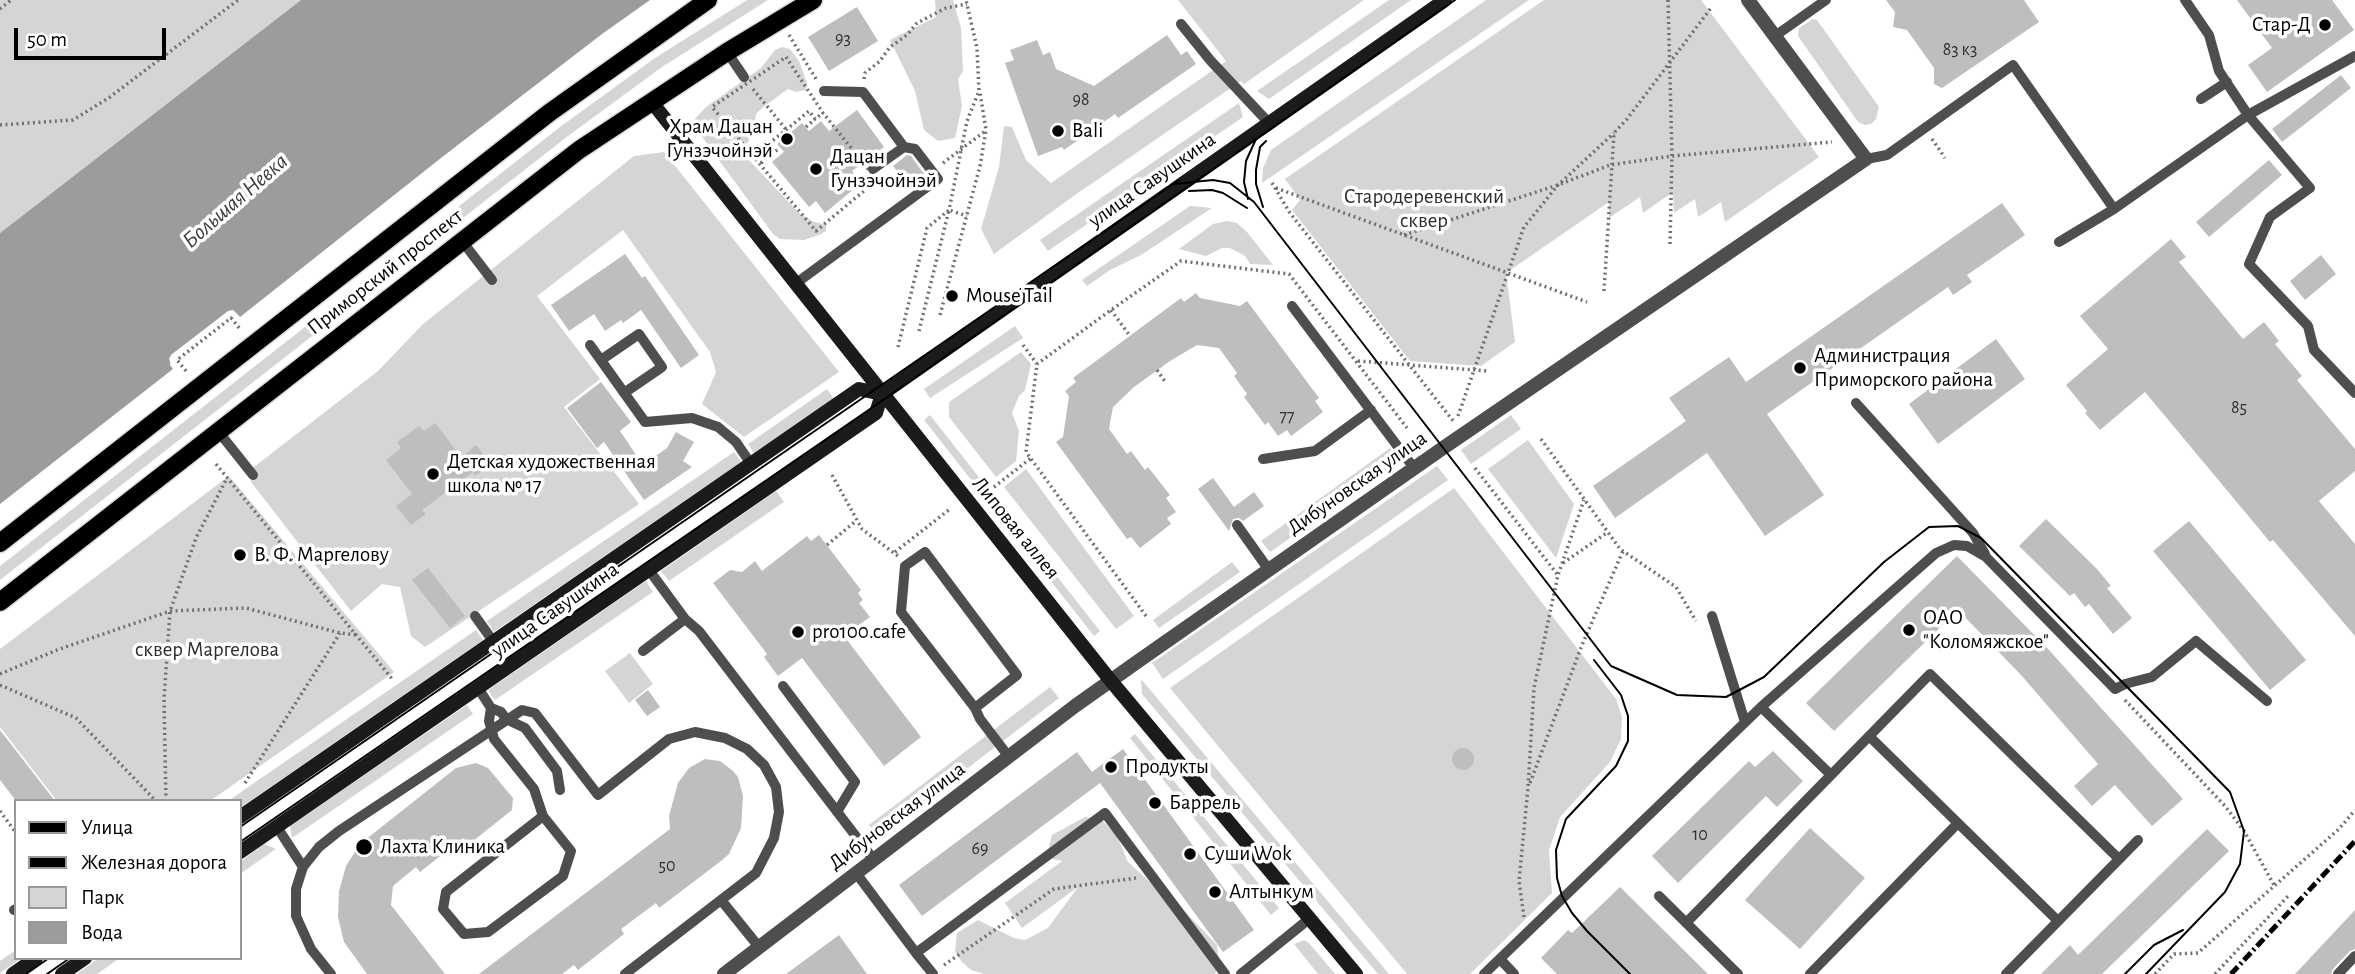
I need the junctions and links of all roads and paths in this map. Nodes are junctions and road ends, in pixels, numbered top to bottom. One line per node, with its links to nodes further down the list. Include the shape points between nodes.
1 (12, 0): 12 (path)
2 (238, 0): 30 (path, via 73,120)
3 (708, 0): 101 (main road, Приморский проспект, via 549,113)
4 (813, 0): 16 (main road, Приморский проспект)
5 (1445, 0): 29 (main road, улица Савушкина)
6 (1668, 0): 18 (path)
7 (1748, 0): 15 (street)
8 (1826, 0): 15 (lane)
9 (2185, 0): 21 (lane, via 2209,35 2219,71)
10 (967, 4): 19 (path, via 946,8 917,23)
11 (1711, 8): 18 (path)
12 (0, 9)
13 (1181, 24): 29 (lane)
14 (789, 35): 22 (path)
15 (1775, 36): 36 (street)
16 (727, 52): 20 (lane); 25 (main road, Приморский проспект)
17 (2355, 56): 27 (lane)
18 (1669, 63): 35 (path); 40 (path)
19 (863, 77)
20 (746, 80): 26 (path, via 786,57); 34 (path); 43 (path, via 712,107)
21 (2227, 82): 24 (lane); 27 (lane)
22 (824, 91): 37 (lane, via 863,92)
23 (979, 91): 33 (path)
24 (2201, 99)
25 (651, 101): 53 (main road, Приморский проспект); 58 (main road, Липовая аллея)
26 (823, 113): 28 (path); 43 (path, via 877,180 826,222 816,230)
27 (2248, 115): 50 (lane); 79 (lane, via 2310,188 2270,217 2249,264 2308,326 2314,350)
28 (815, 119): 31 (path); 34 (path, via 808,111)
29 (1269, 123): 80 (main road, улица Савушкина)
30 (0, 125)
31 (806, 127)
32 (1925, 129): 41 (path); 42 (lane, via 1887,155); 50 (lane, via 2013,65)
33 (986, 130): 46 (path); 51 (path)
34 (788, 131): 39 (path, via 765,147)
35 (1614, 133): 44 (path); 48 (path)
36 (1852, 139): 40 (path); 42 (street)
37 (904, 147): 45 (lane); 46 (lane, via 915,149)
38 (780, 148): 39 (path)
39 (771, 154): 43 (path)
40 (1672, 156): 44 (path); 55 (path)
41 (1945, 158)
42 (1866, 159): 90 (street, Дибуновская улица)
43 (761, 163)
44 (1610, 165): 48 (path); 59 (path)
45 (873, 169)
46 (933, 172): 58 (lane, via 938,179)
47 (1272, 183): 49 (path)
48 (1558, 185): 52 (path); 56 (path, via 1524,227)
49 (1276, 188): 52 (path); 72 (path, via 1290,213)
50 (2114, 209): 54 (lane)
51 (967, 216): 63 (path); 65 (path, via 949,210)
52 (1404, 235): 56 (path)
53 (462, 241): 57 (lane); 84 (main road, Приморский проспект)
54 (2059, 242)
55 (1670, 245)
56 (1506, 273): 60 (path); 74 (path)
57 (492, 280)
58 (795, 284): 80 (main road, Липовая аллея)
59 (1604, 291)
60 (1587, 302)
61 (1292, 306): 82 (lane)
62 (1111, 310): 66 (path); 70 (path, via 1181,261 1289,274); 71 (path)
63 (940, 315)
64 (240, 330): 76 (path, via 231,318 210,334 177,360)
65 (919, 331)
66 (1130, 336)
67 (590, 345): 69 (lane)
68 (1023, 345): 71 (path)
69 (601, 360): 78 (lane); 78 (lane, via 639,334 662,367)
70 (1356, 361): 72 (path); 83 (path)
71 (1037, 364): 86 (path, via 1026,452)
72 (1409, 364): 74 (path); 74 (path, via 1455,423)
73 (1157, 370): 77 (path)
74 (1475, 370): 75 (path)
75 (1488, 371)
76 (186, 372)
77 (1166, 383)
78 (624, 393): 89 (lane, via 645,422 692,418 718,427)
79 (2355, 393)
80 (882, 394): 89 (main road, улица Савушкина, via 859,389); 108 (main road, улица Савушкина, via 876,413); 124 (main road, Липовая аллея)
81 (1856, 403): 105 (lane, via 1973,533)
82 (1371, 410): 87 (lane, via 1315,451); 90 (lane)
83 (1407, 428)
84 (218, 431): 92 (lane); 111 (main road, Приморский проспект)
85 (1541, 439): 96 (path)
86 (1031, 458): 95 (path); 114 (path)
87 (1263, 459)
88 (216, 464): 94 (path)
89 (751, 464): 120 (main road, улица Савушкина)
90 (1414, 468): 109 (street, Дибуновская улица)
91 (1475, 468): 110 (path)
92 (253, 475)
93 (832, 475): 98 (path)
94 (227, 478): 112 (path, via 196,538); 119 (path)
95 (994, 486)
96 (1584, 500): 100 (path); 106 (path)
97 (950, 509): 104 (path)
98 (856, 521): 102 (path); 104 (path)
99 (1237, 525): 109 (lane)
100 (1608, 532): 103 (path); 106 (path)
101 (0, 543)
102 (827, 545)
103 (1623, 551): 117 (path, via 1676,587); 140 (path)
104 (895, 552): 107 (path)
105 (1986, 557): 128 (lane); 130 (lane, via 1967,546 1954,545 1936,553)
106 (1562, 563): 110 (path)
107 (905, 566): 132 (lane, via 901,612); 132 (lane, via 925,552 1017,675)
108 (649, 570): 116 (lane); 127 (main road, улица Савушкина)
109 (1269, 570): 124 (street, Дибуновская улица)
110 (1558, 575): 140 (path, via 1534,688)
111 (0, 602)
112 (170, 611): 118 (path, via 246,608); 122 (path); 143 (path, via 164,699)
113 (475, 616): 120 (lane)
114 (1146, 616)
115 (1712, 616): 134 (lane)
116 (685, 619): 121 (lane); 146 (lane, via 699,631)
117 (1697, 621)
118 (340, 633): 119 (path); 139 (path)
119 (358, 635): 123 (path)
120 (493, 641): 147 (main road, улица Савушкина)
121 (643, 651)
122 (0, 674)
123 (393, 680)
124 (1111, 681): 137 (street, Дибуновская улица); 163 (main road, Липовая аллея)
125 (0, 685): 142 (path, via 76,718)
126 (783, 686): 146 (lane, via 855,782)
127 (478, 688): 131 (lane); 150 (main road, улица Савушкина)
128 (2115, 690): 129 (lane, via 2152,677 2196,641); 159 (path, via 2225,806)
129 (2267, 701)
130 (1761, 707): 134 (lane); 138 (lane)
131 (491, 708): 133 (lane); 135 (lane)
132 (975, 708): 137 (lane)
133 (506, 719): 135 (lane); 141 (lane, via 525,728 557,771); 162 (lane, via 522,710 535,713 598,795 668,739 695,732 725,738 747,749 764,765 776,787 779,812 774,838 756,873)
134 (1745, 722): 166 (lane)
135 (491, 729): 148 (lane, via 534,789); 156 (lane, via 339,831)
136 (1869, 736): 138 (lane); 149 (lane); 154 (lane, via 1930,674)
137 (1009, 757): 155 (street, Дибуновская улица)
138 (1830, 775): 165 (lane)
139 (244, 783)
140 (1528, 788): 166 (path, via 1519,881)
141 (559, 790)
142 (154, 799)
143 (166, 799)
144 (2355, 810): 159 (path)
145 (0, 811): 151 (path)
146 (837, 812): 155 (lane)
147 (242, 816)
148 (543, 816): 148 (lane, via 571,851 563,876 488,932 464,934 443,909 446,892)
149 (1958, 823): 164 (lane); 185 (lane)
150 (277, 827): 153 (main road, улица Савушкина); 156 (lane)
151 (14, 830)
152 (2138, 840): 154 (lane)
153 (242, 851)
154 (2119, 859): 164 (lane)
155 (874, 860): 157 (street, Дибуновская улица)
156 (303, 867): 175 (lane, via 296,889 296,916 311,948)
157 (856, 873): 167 (street, Дибуновская улица); 168 (lane)
158 (1152, 876): 168 (lane, via 1105,813); 178 (path, via 1054,889); 179 (lane)
159 (2274, 885): 187 (path, via 2198,953 2175,954)
160 (2290, 894): 188 (path)
161 (1659, 896): 165 (lane)
162 (722, 900): 167 (lane); 176 (lane)
163 (1309, 919): 180 (lane); 181 (main road, Липовая аллея)
164 (2058, 921): 186 (lane)
165 (1686, 922): 184 (lane)
166 (1528, 933): 172 (lane)
167 (759, 947): 177 (street, Дибуновская улица)
168 (916, 953): 178 (lane)
169 (2355, 956): 189 (lane)
170 (33, 960): 173 (main road)
171 (82, 960): 174 (main road)
172 (1500, 960): 182 (lane); 183 (lane)
173 (13, 974)
174 (62, 974)
175 (331, 974)
176 (625, 974)
177 (724, 974)
178 (932, 974)
179 (1225, 974)
180 (1241, 974)
181 (1356, 974)
182 (1484, 974)
183 (1514, 974)
184 (1738, 974)
185 (1810, 974)
186 (2006, 974)
187 (2155, 974)
188 (2215, 974)
189 (2339, 974)

